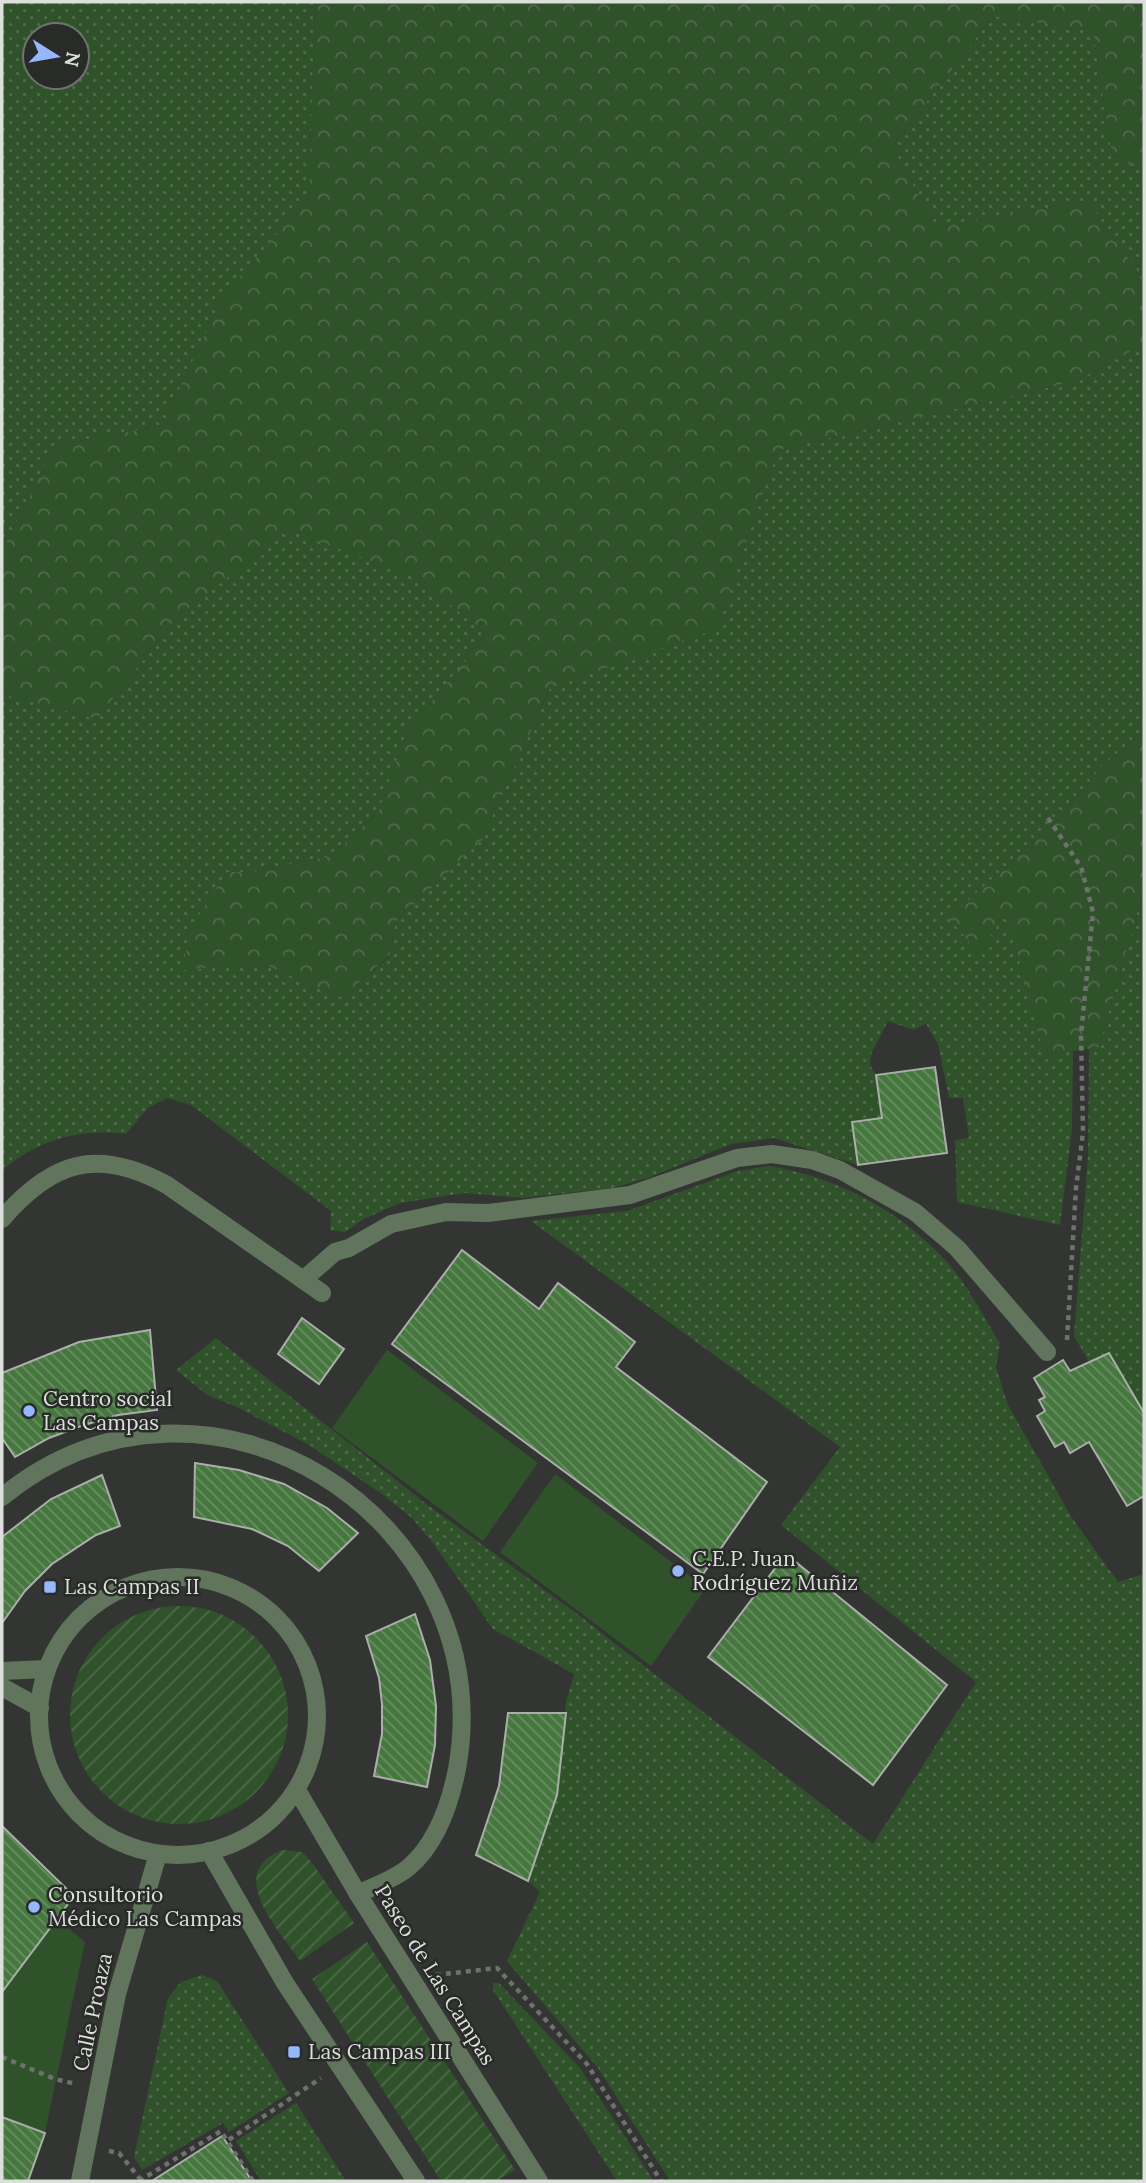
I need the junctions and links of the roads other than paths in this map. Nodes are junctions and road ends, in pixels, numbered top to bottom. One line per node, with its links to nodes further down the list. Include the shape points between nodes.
1 (2, 1219): 2 (street, via 20,1198 60,1169 101,1163 124,1167 167,1185)
2 (303, 1280): 3 (street); 4 (street, via 335,1252 391,1224 446,1212 488,1213 630,1195 737,1158 772,1154 840,1170 915,1212 957,1248)
3 (322, 1293)
4 (1047, 1352)
5 (2, 1497): 13 (street, via 49,1464 87,1448 158,1433 196,1433 251,1442 300,1462 356,1501 386,1530 439,1611 458,1682 462,1722 452,1795 436,1830 407,1869)
6 (47, 1668): 7 (street); 9 (street); 10 (street, via 70,1629 91,1608 133,1585 176,1577 210,1579 238,1590 264,1606 287,1629 315,1687 313,1747)
7 (2, 1671)
8 (2, 1687): 9 (street)
9 (40, 1708): 12 (street, via 43,1746 62,1795 97,1828)
10 (297, 1790): 11 (street, via 255,1832); 13 (street, Paseo de Las Campas)
11 (209, 1851): 12 (street); 15 (street, via 338,2067)
12 (158, 1854): 14 (street, Calle Proaza, via 117,1994)
13 (358, 1894): 16 (street, Paseo de Las Campas)
14 (80, 2181)
15 (415, 2181)
16 (539, 2181)

